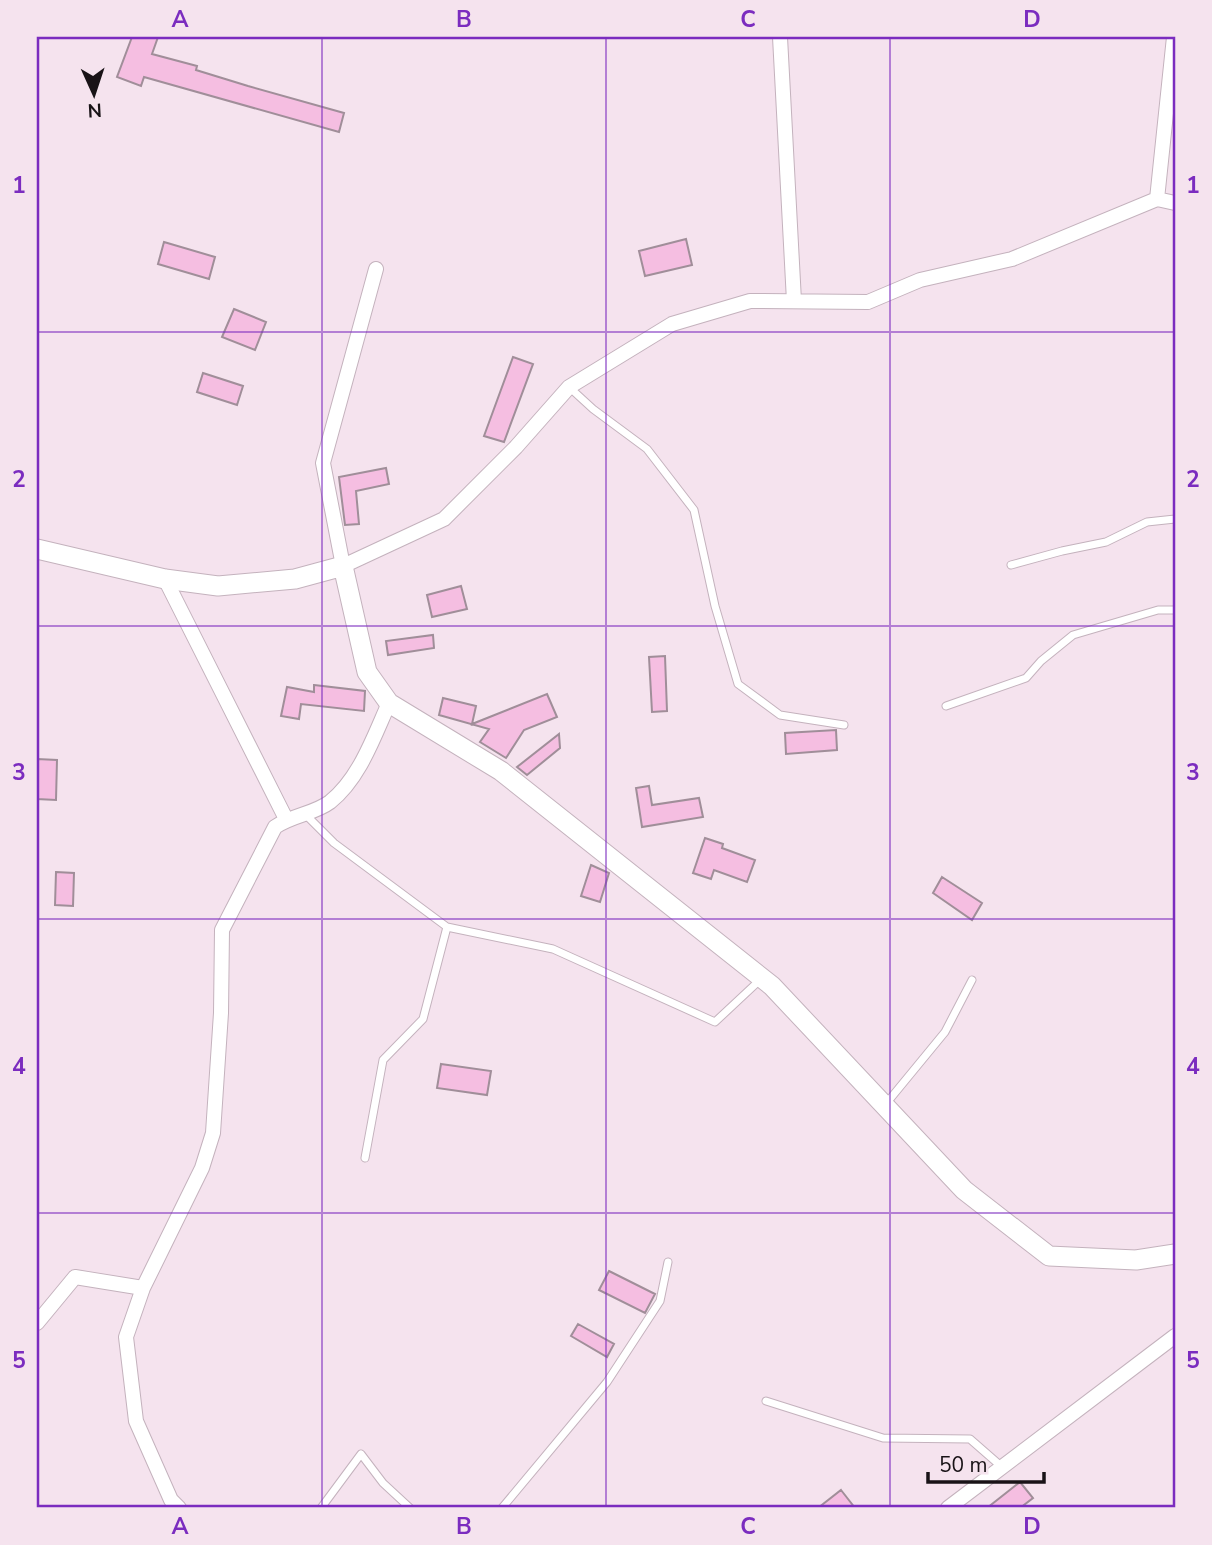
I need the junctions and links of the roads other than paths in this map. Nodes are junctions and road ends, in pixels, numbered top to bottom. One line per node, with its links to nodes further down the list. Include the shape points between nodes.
1 (780, 37): 6 (street)
2 (1174, 37): 3 (street)
3 (1157, 199): 4 (street); 6 (street, via 1012,259 920,280 868,302)
4 (1175, 202)
5 (376, 269): 11 (street, via 323,463)
6 (794, 301): 7 (street, via 750,300 672,324)
7 (569, 387): 11 (street, via 444,519); 16 (lane, via 647,449 694,510 737,684 780,716)
8 (1175, 519): 10 (lane, via 1147,522 1106,542)
9 (37, 550): 12 (street)
10 (1011, 565)
11 (343, 566): 12 (street, via 295,579 218,586); 14 (street, via 367,672)
12 (165, 579): 18 (street)
13 (1175, 610): 15 (lane, via 1158,610 1073,635 1026,678)
14 (390, 703): 17 (street, via 355,774 330,802); 20 (street, via 501,771)
15 (946, 706)
16 (844, 725)
17 (304, 814): 18 (street); 19 (lane, via 334,844)
18 (286, 819): 26 (street, via 275,827 222,930 213,1133 202,1168)
19 (447, 927): 20 (lane, via 553,949 715,1022); 23 (lane, via 423,1019 383,1060)
20 (762, 978): 22 (street)
21 (972, 980): 22 (lane, via 945,1032)
22 (884, 1105): 24 (street, via 964,1190 1049,1256 1136,1260)
23 (365, 1158)
24 (1175, 1254)
25 (668, 1262): 34 (lane, via 660,1301 607,1382)
26 (143, 1288): 27 (street, via 75,1277); 31 (street, via 126,1337 136,1421 171,1500)
27 (37, 1323)
28 (1175, 1336): 30 (street)
29 (766, 1401): 30 (lane, via 883,1438 970,1440)
30 (1003, 1468): 35 (street)
31 (180, 1508)
32 (321, 1508): 33 (lane, via 361,1454)
33 (410, 1508)
34 (502, 1508)
35 (948, 1508)

